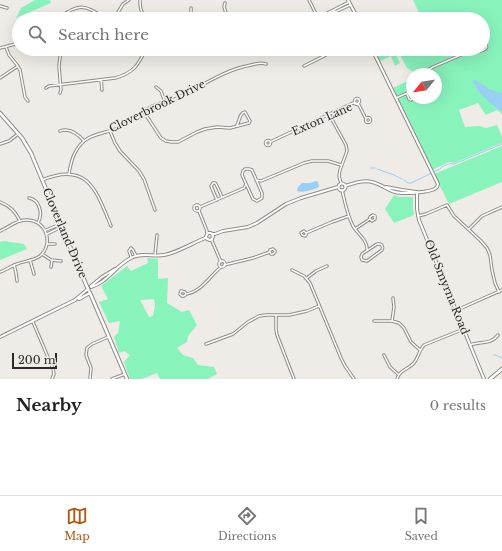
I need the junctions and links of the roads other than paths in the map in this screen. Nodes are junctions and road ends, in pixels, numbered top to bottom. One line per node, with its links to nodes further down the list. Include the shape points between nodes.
1 (129, 0): 11 (street)
2 (140, 0): 12 (street)
3 (309, 0): 15 (street)
4 (349, 2): 16 (street); 17 (street)
5 (225, 3): 14 (street)
6 (0, 6): 7 (street)
7 (7, 8)
8 (191, 8): 13 (street)
9 (68, 12): 10 (street, via 79,7)
10 (95, 12)
11 (118, 12)
12 (142, 12)
13 (191, 12)
14 (226, 12)
15 (315, 12)
16 (332, 12)
17 (354, 12)
18 (12, 45): 19 (street)
19 (6, 47): 20 (street); 27 (street)
20 (0, 48)
21 (60, 56): 32 (street)
22 (142, 56): 31 (street, via 133,70 120,77)
23 (324, 56): 28 (street)
24 (375, 56): 38 (street)
25 (460, 56): 29 (street)
26 (266, 64): 40 (street, Cloverbrook Drive, via 232,70)
27 (18, 66): 30 (street); 39 (street)
28 (304, 66)
29 (431, 68)
30 (0, 78)
31 (101, 80): 32 (street); 35 (street)
32 (60, 84): 33 (street); 36 (street)
33 (46, 88)
34 (156, 88): 40 (street, via 160,90)
35 (102, 90)
36 (60, 93)
37 (406, 94): 38 (street)
38 (396, 98): 65 (street, via 438,184 436,188)
39 (28, 102)
40 (165, 102): 41 (street, Cloverbrook Drive)
41 (144, 112): 45 (street, via 160,136 169,142 177,142 208,128 230,128); 47 (street, Cloverbrook Drive)
42 (0, 113): 48 (main road, Cloverland Drive)
43 (329, 114): 44 (street, Exton Lane, via 356,103); 50 (street, Exton Lane); 52 (street, via 346,145 347,151)
44 (366, 119)
45 (237, 125): 45 (street, via 250,123 245,112 241,115)
46 (60, 131): 49 (street, via 71,131)
47 (110, 131): 49 (street, Cloverbrook Drive, via 96,134); 72 (street, via 119,149 144,178)
48 (18, 134): 51 (street); 54 (main road, Cloverland Drive, via 31,153)
49 (84, 141): 53 (street, via 73,156)
50 (270, 142)
51 (0, 144)
52 (341, 165): 56 (street, via 328,161 312,161); 57 (street)
53 (69, 174): 54 (street); 80 (street, via 83,178 91,185)
54 (42, 180): 79 (main road, Cloverland Drive)
55 (256, 180): 56 (street); 58 (street, via 251,170 245,169 242,174); 59 (street)
56 (261, 181): 59 (street)
57 (341, 183): 60 (street); 61 (street)
58 (246, 184): 62 (street); 63 (street)
59 (258, 186): 63 (street, via 262,196 259,201 253,200)
60 (345, 186): 64 (street); 65 (street, via 368,181 400,194)
61 (338, 187): 64 (street); 88 (street, via 297,199 248,227)
62 (244, 188): 63 (street); 66 (street)
63 (248, 190)
64 (342, 190): 74 (street)
65 (417, 192): 75 (street, Old Smyrna Road)
66 (222, 197): 68 (street); 68 (street, via 216,184 212,183)
67 (29, 198): 78 (street, via 32,198 40,208 41,217)
68 (217, 200): 70 (street)
69 (0, 202): 77 (street, via 13,209)
70 (200, 207): 73 (street); 73 (street, via 195,207)
71 (502, 207): 84 (street, via 482,216)
72 (155, 210)
73 (199, 211): 88 (street)
74 (349, 216): 82 (street); 86 (street)
75 (418, 216): 84 (street, via 447,204 454,217); 121 (street, Old Smyrna Road)
76 (370, 219): 82 (street)
77 (20, 221): 78 (street, via 31,220); 83 (street)
78 (38, 223): 85 (street)
79 (60, 224): 81 (main road, Cloverland Drive); 85 (street)
80 (111, 226)
81 (62, 227): 85 (street); 113 (main road, Cloverland Drive)
82 (355, 229): 91 (street)
83 (0, 230)
84 (469, 230): 115 (street, via 487,248)
85 (46, 232): 89 (street)
86 (306, 233)
87 (156, 235): 96 (street)
88 (210, 236): 96 (street, via 168,254); 102 (street)
89 (47, 244): 90 (street); 95 (street)
90 (55, 244)
91 (367, 246): 92 (street); 93 (street)
92 (372, 247): 93 (street); 93 (street, via 378,244 382,248 364,261 361,255)
93 (367, 250)
94 (270, 252): 104 (street)
95 (42, 254): 99 (street); 100 (street)
96 (155, 255): 97 (street)
97 (136, 256): 98 (street); 98 (street, via 133,249 130,249)
98 (131, 258): 113 (street)
99 (30, 260): 103 (street); 110 (street)
100 (52, 260): 101 (street); 106 (street)
101 (61, 261)
102 (221, 262): 104 (street); 107 (street)
103 (14, 265): 109 (street); 112 (street)
104 (224, 265): 107 (street)
105 (326, 266): 111 (street)
106 (50, 267)
107 (221, 267): 117 (street, via 194,292)
108 (292, 270): 111 (street)
109 (0, 272)
110 (34, 274)
111 (307, 278): 120 (street)
112 (17, 281)
113 (90, 288): 116 (street); 119 (street, Cloverland Drive)
114 (502, 290): 115 (street)
115 (499, 292): 121 (street)
116 (90, 293): 119 (street); 129 (main road)
117 (186, 294)
118 (392, 298): 125 (street)
119 (73, 301): 123 (street, Cloverland Drive)
120 (319, 306): 122 (street, via 307,311); 142 (street, via 342,361)
121 (457, 310): 126 (street, Old Smyrna Road)
122 (276, 316): 130 (street, via 255,318 233,334); 141 (street, via 277,334)
123 (33, 321): 128 (street, Cloverland Drive); 137 (street, via 53,369)
124 (374, 321): 125 (street)
125 (392, 321): 132 (street, via 401,325 411,342)
126 (464, 329): 131 (street, Old Smyrna Road); 132 (street)
127 (498, 334): 131 (street, via 489,342)
128 (0, 337)
129 (109, 337): 135 (main road); 138 (street, via 87,348 86,355 91,368)
130 (206, 344)
131 (470, 345): 144 (street, Old Smyrna Road)
132 (420, 350): 136 (street, via 414,363)
133 (384, 355): 136 (street, via 390,367)
134 (502, 369): 145 (main road)
135 (125, 374): 139 (street); 140 (main road)
136 (399, 375): 143 (street)
137 (52, 379)
138 (90, 379)
139 (112, 379)
140 (127, 379)
141 (294, 379)
142 (354, 379)
143 (397, 379)
144 (484, 379)
145 (490, 379)

